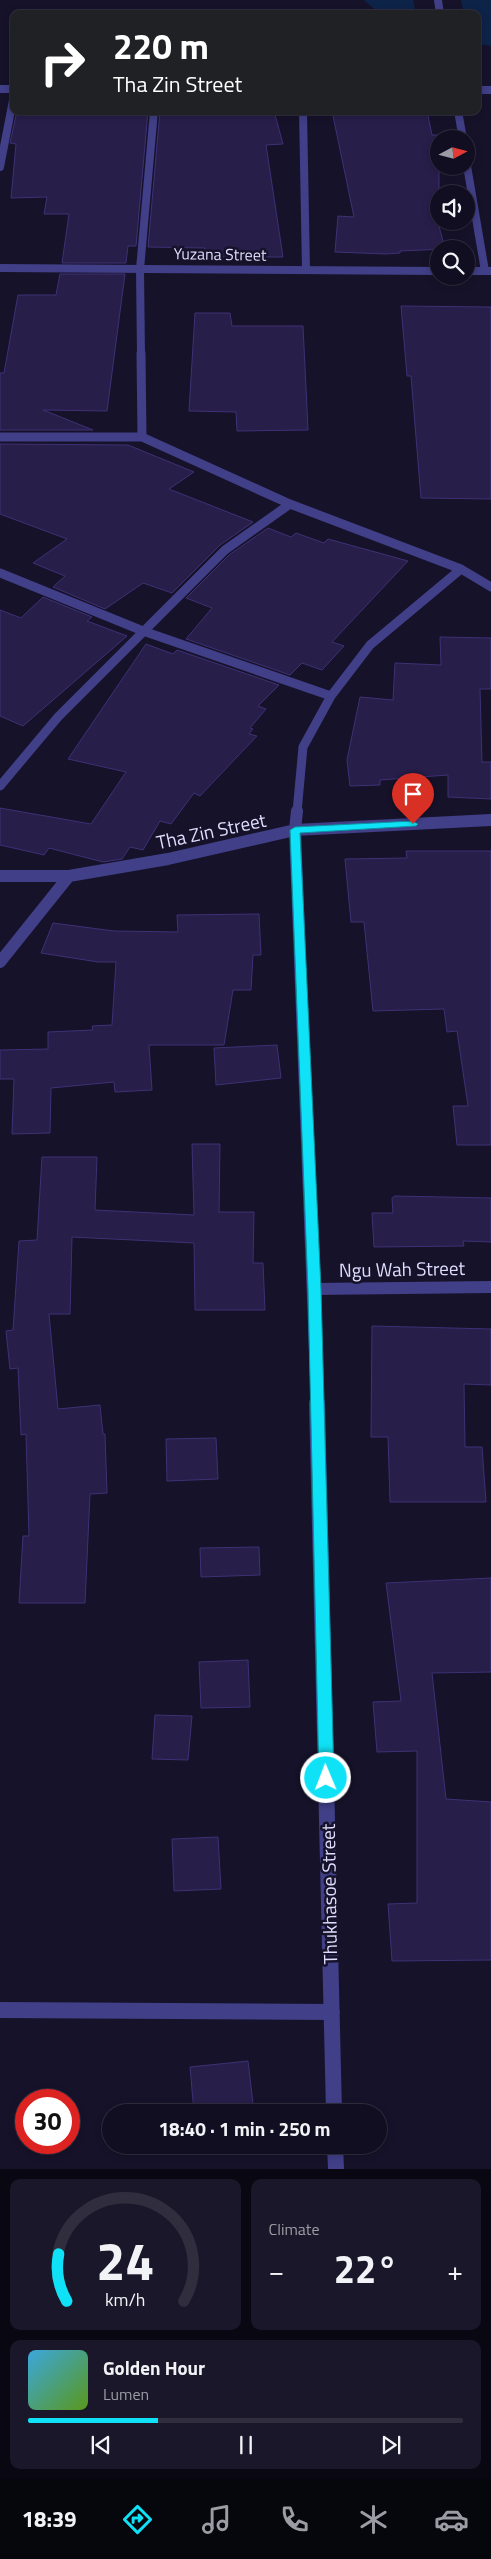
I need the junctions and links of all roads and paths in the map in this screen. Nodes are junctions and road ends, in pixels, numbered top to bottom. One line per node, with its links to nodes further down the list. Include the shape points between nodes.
1 (10, 115): 6 (street)
2 (154, 115): 9 (street)
3 (303, 115): 10 (street)
4 (459, 115): 5 (street)
5 (461, 130)
6 (0, 167)
7 (469, 175): 13 (street)
8 (0, 268): 9 (street, Yuzana Street)
9 (140, 269): 10 (street, Yuzana Street); 15 (street)
10 (306, 270): 11 (street, Yuzana Street)
11 (430, 270)
12 (475, 270): 13 (street)
13 (488, 271)
14 (0, 437): 15 (street)
15 (142, 437): 16 (street)
16 (290, 504): 17 (street); 20 (street, via 224,550)
17 (461, 569): 19 (street); 21 (street, Thukhasoe Street, via 370,645)
18 (0, 573): 20 (street)
19 (491, 587)
20 (143, 632): 21 (street); 22 (street, via 58,717)
21 (332, 696): 24 (street, Thukhasoe Street, via 303,748)
22 (0, 786)
23 (491, 820): 24 (street, Tha Zin Street)
24 (295, 830): 26 (street, Tha Zin Street); 29 (street, Thukhasoe Street)
25 (0, 876): 26 (street, Tha Zin Street)
26 (69, 876): 27 (street)
27 (0, 962)
28 (491, 1286): 29 (street, Ngu Wah Street)
29 (314, 1289): 31 (street, Thukhasoe Street)
30 (0, 2010): 31 (street)
31 (332, 2012): 32 (street, Thukhasoe Street)
32 (334, 2104)
33 (335, 2154): 34 (street)
34 (336, 2169)

